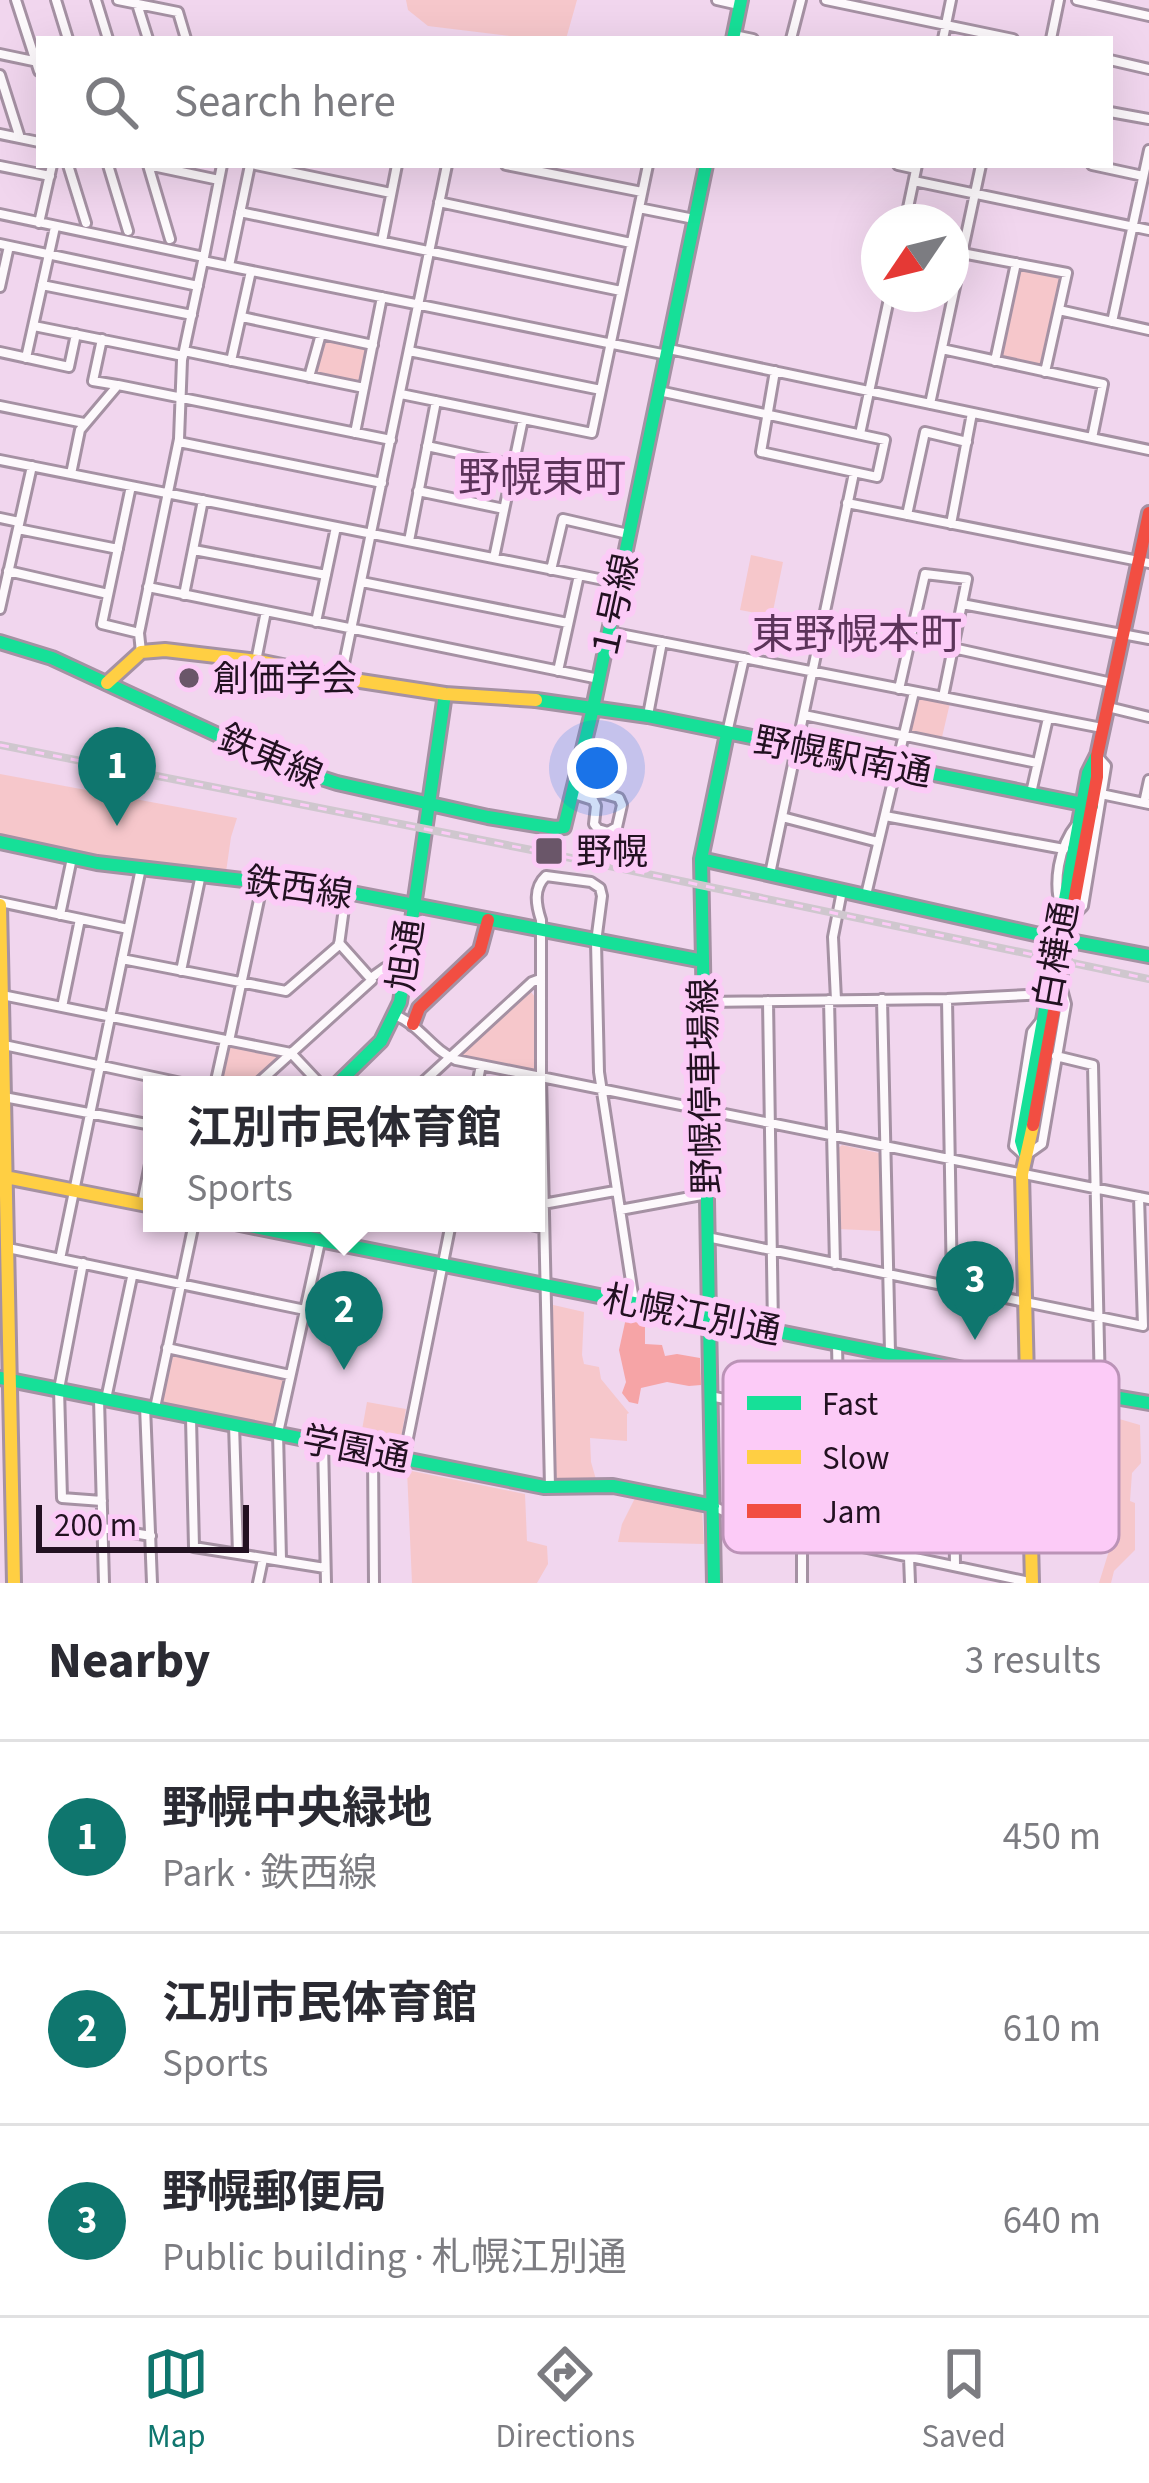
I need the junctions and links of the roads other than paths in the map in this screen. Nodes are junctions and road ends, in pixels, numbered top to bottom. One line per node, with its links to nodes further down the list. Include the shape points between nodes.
1 (16, 0): 25 (street)
2 (56, 0): 15 (street)
3 (96, 0): 16 (street)
4 (118, 0): 12 (street)
5 (717, 0): 11 (street)
6 (801, 0): 20 (street)
7 (826, 0): 14 (street)
8 (951, 0): 14 (street)
9 (1059, 0): 23 (street)
10 (1077, 0): 13 (street)
11 (741, 3): 19 (main road)
12 (137, 4): 17 (street); 18 (street, via 178,12)
13 (1149, 16)
14 (946, 24): 21 (street); 22 (street)
15 (67, 36)
16 (107, 36)
17 (147, 36)
18 (186, 36)
19 (734, 36)
20 (792, 36)
21 (944, 36)
22 (1000, 36)
23 (1052, 36)
24 (0, 54): 27 (street)
25 (36, 59)
26 (1113, 61): 28 (street)
27 (36, 64)
28 (1149, 69)
29 (0, 75): 33 (street)
30 (1113, 113): 31 (street)
31 (1149, 119)
32 (0, 134): 33 (street)
33 (20, 138): 34 (street)
34 (36, 141)
35 (1149, 150): 54 (street)
36 (0, 166): 53 (street)
37 (51, 168): 53 (street)
38 (69, 168): 68 (street)
39 (109, 168): 72 (street)
40 (149, 168): 73 (street)
41 (221, 168): 55 (street)
42 (252, 168): 63 (street)
43 (268, 168): 58 (street)
44 (396, 168): 58 (street)
45 (446, 168): 60 (street)
46 (521, 168): 57 (street)
47 (647, 168): 57 (street)
48 (705, 168): 65 (main road, １号線)
49 (916, 168): 56 (street)
50 (980, 168): 59 (street)
51 (1106, 168): 54 (street)
52 (189, 169): 55 (street)
53 (50, 176): 67 (street)
54 (1143, 176): 70 (street)
55 (219, 180): 80 (street)
56 (914, 181): 59 (street); 61 (street)
57 (642, 192): 62 (street)
58 (391, 193): 74 (street)
59 (975, 194): 66 (street); 70 (street)
60 (439, 202): 75 (street); 77 (street)
61 (909, 204)
62 (639, 208): 65 (street); 75 (street)
63 (240, 212): 74 (street); 82 (street)
64 (0, 214): 67 (street)
65 (694, 219): 106 (main road, １号線)
66 (969, 221)
67 (39, 223): 69 (street)
68 (86, 223)
69 (56, 226): 79 (street); 80 (street)
70 (1133, 227): 71 (street); 95 (street)
71 (1149, 230)
72 (128, 231)
73 (170, 239)
74 (382, 242): 77 (street)
75 (632, 243): 87 (street)
76 (4, 245): 79 (street); 86 (street)
77 (429, 251): 87 (street); 89 (street)
78 (969, 254): 81 (street)
79 (49, 255): 84 (street); 85 (street)
80 (203, 259): 82 (street); 85 (street)
81 (1016, 263): 90 (street, via 1066,273); 110 (street)
82 (229, 266): 83 (street)
83 (251, 271): 88 (street); 94 (street)
84 (43, 285): 93 (street); 96 (street)
85 (198, 286): 93 (street)
86 (0, 287)
87 (621, 291): 101 (street)
88 (382, 297): 89 (street); 102 (street)
89 (418, 304): 101 (street); 104 (street)
90 (1059, 310): 95 (street); 112 (street)
91 (886, 312): 118 (street)
92 (949, 312): 103 (street)
93 (192, 315): 107 (street)
94 (242, 317): 99 (street); 109 (street)
95 (1112, 322): 97 (street)
96 (34, 326): 98 (street); 108 (street)
97 (1149, 330)
98 (76, 334): 100 (street); 108 (street, via 69,367)
99 (321, 334): 102 (street); 113 (street)
100 (102, 339): 107 (street); 114 (street, via 93,381)
101 (610, 344): 106 (street); 116 (street)
102 (373, 345): 115 (street)
103 (941, 349): 110 (street); 122 (street)
104 (409, 351): 116 (street); 119 (street)
105 (0, 352): 108 (street)
106 (667, 352): 111 (street); 117 (main road, １号線)
107 (184, 354): 109 (street); 120 (street)
108 (26, 358)
109 (231, 361): 113 (street)
110 (994, 361): 112 (street)
111 (775, 371): 118 (street); 125 (street)
112 (1045, 372): 130 (street, via 1103,384)
113 (309, 377): 115 (street)
114 (118, 386): 120 (street); 127 (street)
115 (364, 388): 128 (street)
116 (601, 390): 126 (street, via 592,433)
117 (659, 391): 125 (street); 155 (main road, １号線)
118 (870, 391): 122 (street); 129 (street)
119 (401, 394): 121 (street); 131 (street)
120 (181, 398): 128 (street); 132 (street)
121 (436, 401): 126 (street); 134 (street)
122 (930, 404): 124 (street)
123 (0, 406): 127 (street)
124 (972, 413): 130 (street); 133 (street)
125 (767, 414): 129 (street); 139 (street, via 761,452)
126 (523, 419): 137 (street)
127 (86, 424): 140 (street)
128 (355, 433): 131 (street)
129 (860, 434): 139 (street, via 885,440 877,477)
130 (1092, 438): 135 (street)
131 (392, 440): 141 (street)
132 (178, 442): 141 (street); 144 (street)
133 (967, 442): 149 (street, via 925,432); 151 (street)
134 (427, 446): 137 (street); 143 (street)
135 (1149, 450)
136 (0, 460): 138 (street)
137 (514, 465): 147 (street)
138 (32, 466): 140 (street); 152 (street)
139 (854, 472): 146 (street)
140 (71, 474): 142 (street)
141 (382, 483): 154 (street)
142 (131, 486): 144 (street); 157 (street)
143 (418, 491): 147 (street); 156 (street)
144 (167, 493): 145 (street); 167 (street)
145 (203, 500): 153 (street); 158 (street)
146 (847, 503): 149 (street); 187 (street)
147 (504, 509): 159 (street)
148 (1149, 513): 160 (main road, 白樺通)
149 (907, 515): 151 (street)
150 (0, 518): 152 (street)
151 (951, 524): 160 (street)
152 (19, 525): 157 (street); 162 (street)
153 (337, 527): 154 (street); 163 (street)
154 (372, 534): 156 (street); 165 (street)
155 (629, 534): 161 (street, via 563,519); 166 (main road, １号線)
156 (409, 542): 159 (street)
157 (118, 549): 168 (street)
158 (194, 550): 163 (street); 169 (street)
159 (494, 558): 161 (street)
160 (1144, 562): 178 (main road, 白樺通)
161 (551, 569): 164 (street)
162 (8, 571): 168 (street); 171 (street)
163 (326, 575): 173 (street)
164 (579, 575): 166 (street); 174 (street)
165 (362, 582): 174 (street); 175 (street)
166 (619, 583): 176 (main road, １号線)
167 (148, 587): 169 (street); 177 (street)
168 (108, 594): 177 (street, via 102,624)
169 (184, 595): 172 (street)
170 (962, 604): 178 (street); 182 (street); 192 (street, via 967,579 925,574)
171 (0, 609)
172 (266, 611): 173 (street); 185 (street)
173 (316, 622): 175 (street)
174 (568, 623): 186 (street)
175 (352, 629): 186 (street); 188 (street)
176 (608, 632): 181 (street); 189 (main road, １号線)
177 (139, 633): 183 (street)
178 (1123, 634): 179 (street); 191 (main road, 白樺通)
179 (1149, 639)
180 (0, 642): 190 (main road, 鉄東線)
181 (662, 642): 184 (street); 199 (street)
182 (953, 648): 191 (street); 195 (street)
183 (141, 652): 185 (main road, 野幌駅南通); 190 (main road)
184 (744, 658): 187 (street); 203 (street)
185 (256, 661): 188 (main road, 野幌駅南通)
186 (558, 671): 189 (street)
187 (812, 671): 192 (street); 198 (street)
188 (341, 678): 194 (main road, 野幌駅南通)
189 (598, 680): 197 (main road, １号線)
190 (107, 683): 213 (main road, 鉄東線, via 287,766)
191 (1114, 683): 196 (main road, 白樺通)
192 (899, 689): 193 (street)
193 (914, 692): 195 (street); 204 (street)
194 (445, 694): 197 (main road, 野幌駅南通); 213 (main road, 旭通)
195 (943, 697): 201 (street)
196 (1108, 707): 200 (street); 202 (main road, 白樺通)
197 (592, 708): 199 (main road, 野幌駅南通); 210 (main road, １号線)
198 (803, 715): 204 (street); 205 (street)
199 (647, 716): 203 (main road, 野幌駅南通)
200 (1149, 717)
201 (1048, 718): 202 (street); 207 (street)
202 (1103, 729): 206 (main road, 白樺通)
203 (727, 734): 205 (main road, 野幌駅南通); 224 (main road)
204 (904, 734): 207 (street); 208 (street)
205 (797, 747): 208 (main road, 野幌駅南通); 217 (street)
206 (1097, 756): 212 (street, via 1106,766); 215 (main road, 白樺通)
207 (1037, 763): 211 (street)
208 (897, 765): 211 (main road, 野幌駅南通); 216 (street)
209 (1149, 781): 214 (street)
210 (575, 790): 210 (street, via 619,798 617,827 598,829 593,800); 219 (main road, １号線, via 567,825)
211 (1031, 793): 215 (main road, 野幌駅南通)
212 (1101, 794): 214 (street); 235 (street, via 1083,906)
213 (427, 803): 219 (main road, 鉄東線); 233 (main road, 旭通)
214 (1146, 803)
215 (1087, 805): 218 (main road, 白樺通); 235 (main road, 白樺通)
216 (884, 816): 221 (street); 222 (street)
217 (782, 818): 221 (street); 227 (street)
218 (1078, 822): 222 (street); 235 (main road, 白樺通)
219 (555, 828)
220 (0, 842): 223 (main road, 鉄西線)
221 (878, 842): 231 (street)
222 (1064, 849): 235 (street, via 1056,894)
223 (72, 858): 225 (main road, 鉄西線); 234 (street)
224 (701, 859): 227 (main road); 245 (main road)
225 (141, 868): 226 (main road, 鉄西線); 238 (street)
226 (201, 874): 228 (main road, 鉄西線); 247 (street)
227 (770, 874): 229 (main road)
228 (263, 881): 230 (main road, 鉄西線); 252 (street)
229 (842, 891): 231 (main road); 257 (street)
230 (346, 892): 233 (main road, 鉄西線); 242 (street)
231 (866, 896): 240 (main road)
232 (0, 904): 234 (street); 248 (main road)
233 (412, 905): 237 (main road, 鉄西線); 246 (main road, 旭通)
234 (60, 915): 236 (street)
235 (1067, 915): 240 (main road, 白樺通)
236 (80, 919): 238 (street); 260 (street)
237 (488, 920): 239 (main road, 鉄西線); 263 (main road, via 480,950 419,1008)
238 (128, 929): 244 (street)
239 (540, 931): 241 (main road, 鉄西線); 241 (street, via 542,880 591,882 602,896); 250 (street)
240 (1062, 940): 243 (main road); 251 (main road, 白樺通); 253 (main road, 白樺通)
241 (596, 942): 245 (main road, 野幌停車場線); 281 (street)
242 (339, 944): 249 (street); 252 (street, via 286,991)
243 (1149, 956)
244 (122, 958): 247 (street); 262 (street)
245 (703, 961): 259 (main road, 野幌停車場線)
246 (404, 968): 249 (street); 261 (main road, 旭通)
247 (181, 970): 252 (street)
248 (1, 972): 254 (main road)
249 (370, 978): 266 (street)
250 (540, 979): 267 (street); 279 (street)
251 (1060, 981): 268 (street, via 1066,1004); 289 (main road, 白樺通)
252 (241, 983): 264 (street)
253 (1048, 994): 256 (street); 289 (main road, 白樺通, via 1021,1141)
254 (2, 995): 260 (street); 265 (main road)
255 (882, 999): 256 (street); 257 (street); 288 (street)
256 (947, 999): 290 (street)
257 (832, 1000): 258 (street); 287 (street)
258 (768, 1001): 259 (street); 286 (street)
259 (704, 1002): 283 (main road, 野幌停車場線)
260 (62, 1007): 262 (street)
261 (395, 1015): 263 (street); 275 (main road, 旭通)
262 (110, 1017): 264 (street); 270 (street)
263 (413, 1024): 267 (street)
264 (227, 1041): 266 (street); 272 (street)
265 (4, 1045): 270 (street); 282 (main road)
266 (291, 1053): 273 (street); 274 (street)
267 (449, 1057): 269 (street); 276 (street)
268 (1056, 1057): 289 (street, via 1042,1144); 294 (street, via 1093,1065)
269 (481, 1065): 277 (street); 278 (street)
270 (100, 1066): 271 (street); 284 (street)
271 (148, 1076)
272 (217, 1076)
273 (266, 1076)
274 (313, 1076)
275 (346, 1076)
276 (429, 1076)
277 (479, 1076)
278 (536, 1076)
279 (541, 1076)
280 (545, 1078): 281 (street)
281 (602, 1090): 283 (street); 295 (street)
282 (4, 1096): 284 (street); 292 (main road)
283 (706, 1110): 286 (street); 296 (main road, 野幌停車場線)
284 (90, 1114): 285 (street); 293 (street)
285 (143, 1123)
286 (770, 1124): 287 (street); 309 (street)
287 (833, 1136): 288 (street); 313 (street)
288 (887, 1147): 290 (street); 315 (street)
289 (1025, 1156): 291 (main road, 白樺通)
290 (949, 1159): 291 (street); 319 (street)
291 (1022, 1174): 294 (street); 321 (main road, 白樺通)
292 (3, 1176): 293 (main road); 310 (main road)
293 (75, 1189): 298 (main road); 311 (street)
294 (1096, 1189): 297 (street); 323 (street)
295 (615, 1191): 299 (street); 300 (street)
296 (707, 1194): 300 (street); 306 (main road, 野幌停車場線)
297 (1144, 1198): 323 (street, via 1143,1326)
298 (143, 1204)
299 (545, 1204)
300 (620, 1210): 320 (street)
301 (192, 1232): 318 (street)
302 (280, 1232): 307 (main road, 札幌江別通)
303 (338, 1232): 308 (street)
304 (449, 1232): 314 (street)
305 (544, 1232): 317 (street)
306 (707, 1238): 309 (street); 324 (main road, 野幌停車場線)
307 (320, 1240): 308 (main road, 札幌江別通); 322 (street)
308 (336, 1243): 314 (main road, 札幌江別通)
309 (772, 1251): 313 (street); 325 (street)
310 (6, 1256): 311 (street); 334 (main road)
311 (60, 1259): 312 (street)
312 (83, 1264): 316 (street); 335 (street)
313 (835, 1264): 315 (street)
314 (443, 1265): 317 (main road, 札幌江別通); 347 (street)
315 (889, 1275): 319 (street); 328 (street)
316 (132, 1276): 318 (street); 338 (street)
317 (545, 1285): 320 (main road, 札幌江別通); 348 (street)
318 (180, 1286): 322 (street); 327 (street)
319 (952, 1288): 321 (street)
320 (634, 1302): 324 (main road, 札幌江別通)
321 (1025, 1303): 323 (street); 331 (main road, 白樺通)
322 (304, 1310): 333 (street)
323 (1099, 1316): 332 (street)
324 (709, 1319): 325 (main road, 札幌江別通); 336 (main road, 野幌停車場線)
325 (773, 1330): 326 (main road, 札幌江別通)
326 (837, 1343): 328 (main road, 札幌江別通); 329 (street)
327 (167, 1348): 333 (street); 341 (street)
328 (890, 1354): 330 (main road, 札幌江別通)
329 (838, 1361)
330 (927, 1361)
331 (1027, 1361)
332 (1100, 1361)
333 (290, 1375): 344 (street)
334 (5, 1379): 335 (main road, 学園通); 364 (main road)
335 (59, 1389): 338 (main road, 学園通); 349 (street, via 62,1498)
336 (710, 1396): 339 (street); 350 (main road, 野幌停車場線)
337 (1119, 1397): 340 (main road, 札幌江別通)
338 (103, 1398): 341 (main road, 学園通); 349 (street)
339 (723, 1399)
340 (1149, 1403)
341 (150, 1407): 342 (main road, 学園通); 353 (street)
342 (191, 1416): 343 (main road, 学園通); 357 (street, via 194,1546)
343 (234, 1424): 344 (main road, 学園通); 357 (street)
344 (278, 1432): 345 (main road, 学園通); 360 (street)
345 (323, 1442): 346 (main road, 学園通); 362 (street)
346 (373, 1451): 347 (main road, 学園通); 369 (street)
347 (404, 1458): 348 (main road, 学園通)
348 (550, 1487): 350 (main road, 学園通, via 613,1486)
349 (102, 1501): 352 (street)
350 (712, 1506): 351 (street); 370 (main road, 野幌停車場線)
351 (723, 1511)
352 (103, 1528): 353 (street); 365 (street)
353 (151, 1536): 366 (street)
354 (893, 1553): 358 (street)
355 (955, 1553): 361 (street)
356 (1032, 1553): 372 (main road, 白樺通)
357 (238, 1554): 359 (street)
358 (909, 1557): 361 (street); 371 (street)
359 (263, 1559): 360 (street); 367 (street)
360 (281, 1559): 362 (street)
361 (955, 1566): 372 (street)
362 (325, 1568): 368 (street)
363 (0, 1580): 364 (main road)
364 (16, 1583)
365 (104, 1583)
366 (152, 1583)
367 (258, 1583)
368 (326, 1583)
369 (374, 1583)
370 (715, 1583)
371 (910, 1583)
372 (1033, 1583)

